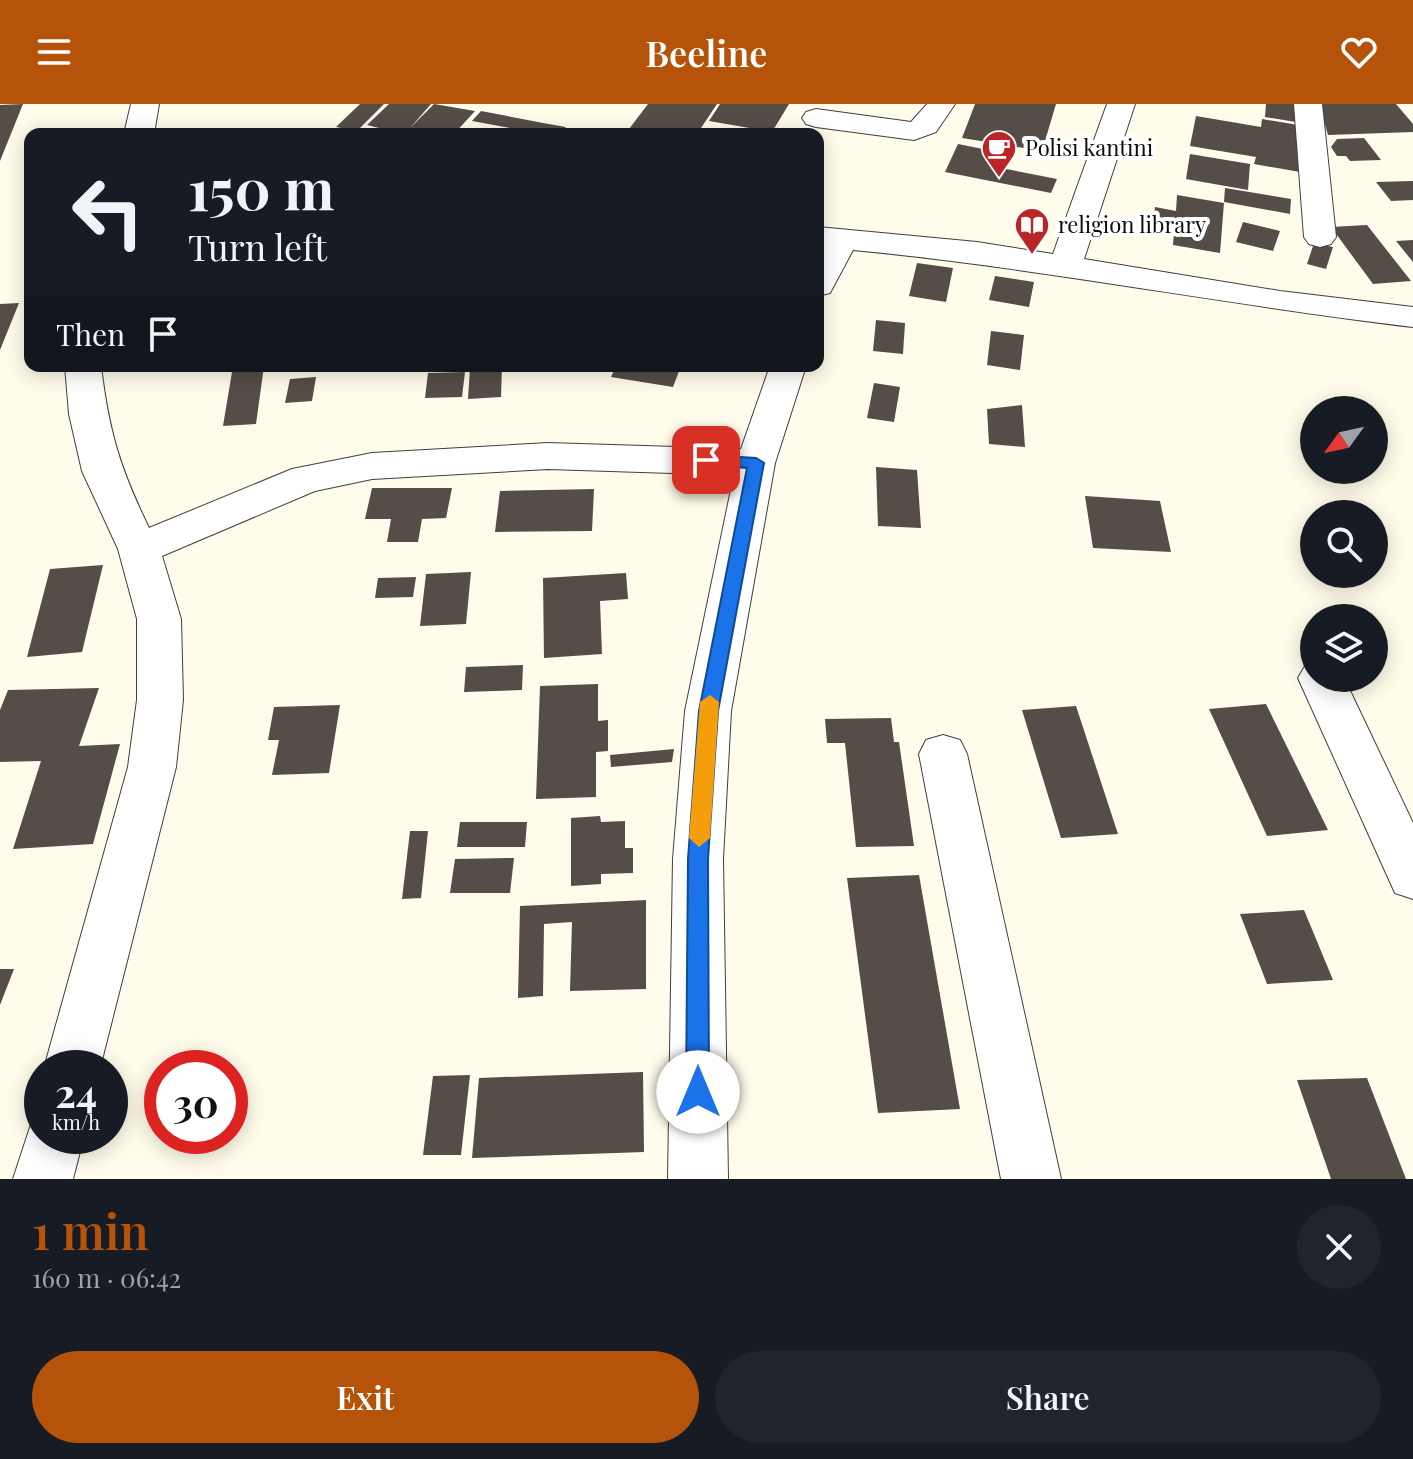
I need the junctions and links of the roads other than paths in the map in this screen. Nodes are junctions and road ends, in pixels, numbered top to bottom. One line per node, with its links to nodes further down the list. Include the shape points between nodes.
1 (145, 104): 6 (street)
2 (941, 104): 5 (street, via 926,126 914,131)
3 (1308, 104): 8 (street)
4 (1112, 106): 10 (street)
5 (816, 118)
6 (140, 128)
7 (831, 237): 9 (street); 10 (street)
8 (1320, 237)
9 (824, 263)
10 (1066, 265): 11 (street)
11 (1413, 317)
12 (84, 372): 15 (street, via 102,471)
13 (786, 372): 14 (street)
14 (756, 463): 15 (street, via 548,456 372,466 306,479); 22 (street, via 708,711 698,859)
15 (139, 549): 19 (street, via 159,619 160,700 152,767)
16 (1327, 692): 18 (street)
17 (943, 754): 23 (street)
18 (1413, 877)
19 (77, 1050)
20 (50, 1154): 21 (street)
21 (43, 1179)
22 (698, 1179)
23 (1031, 1179)

